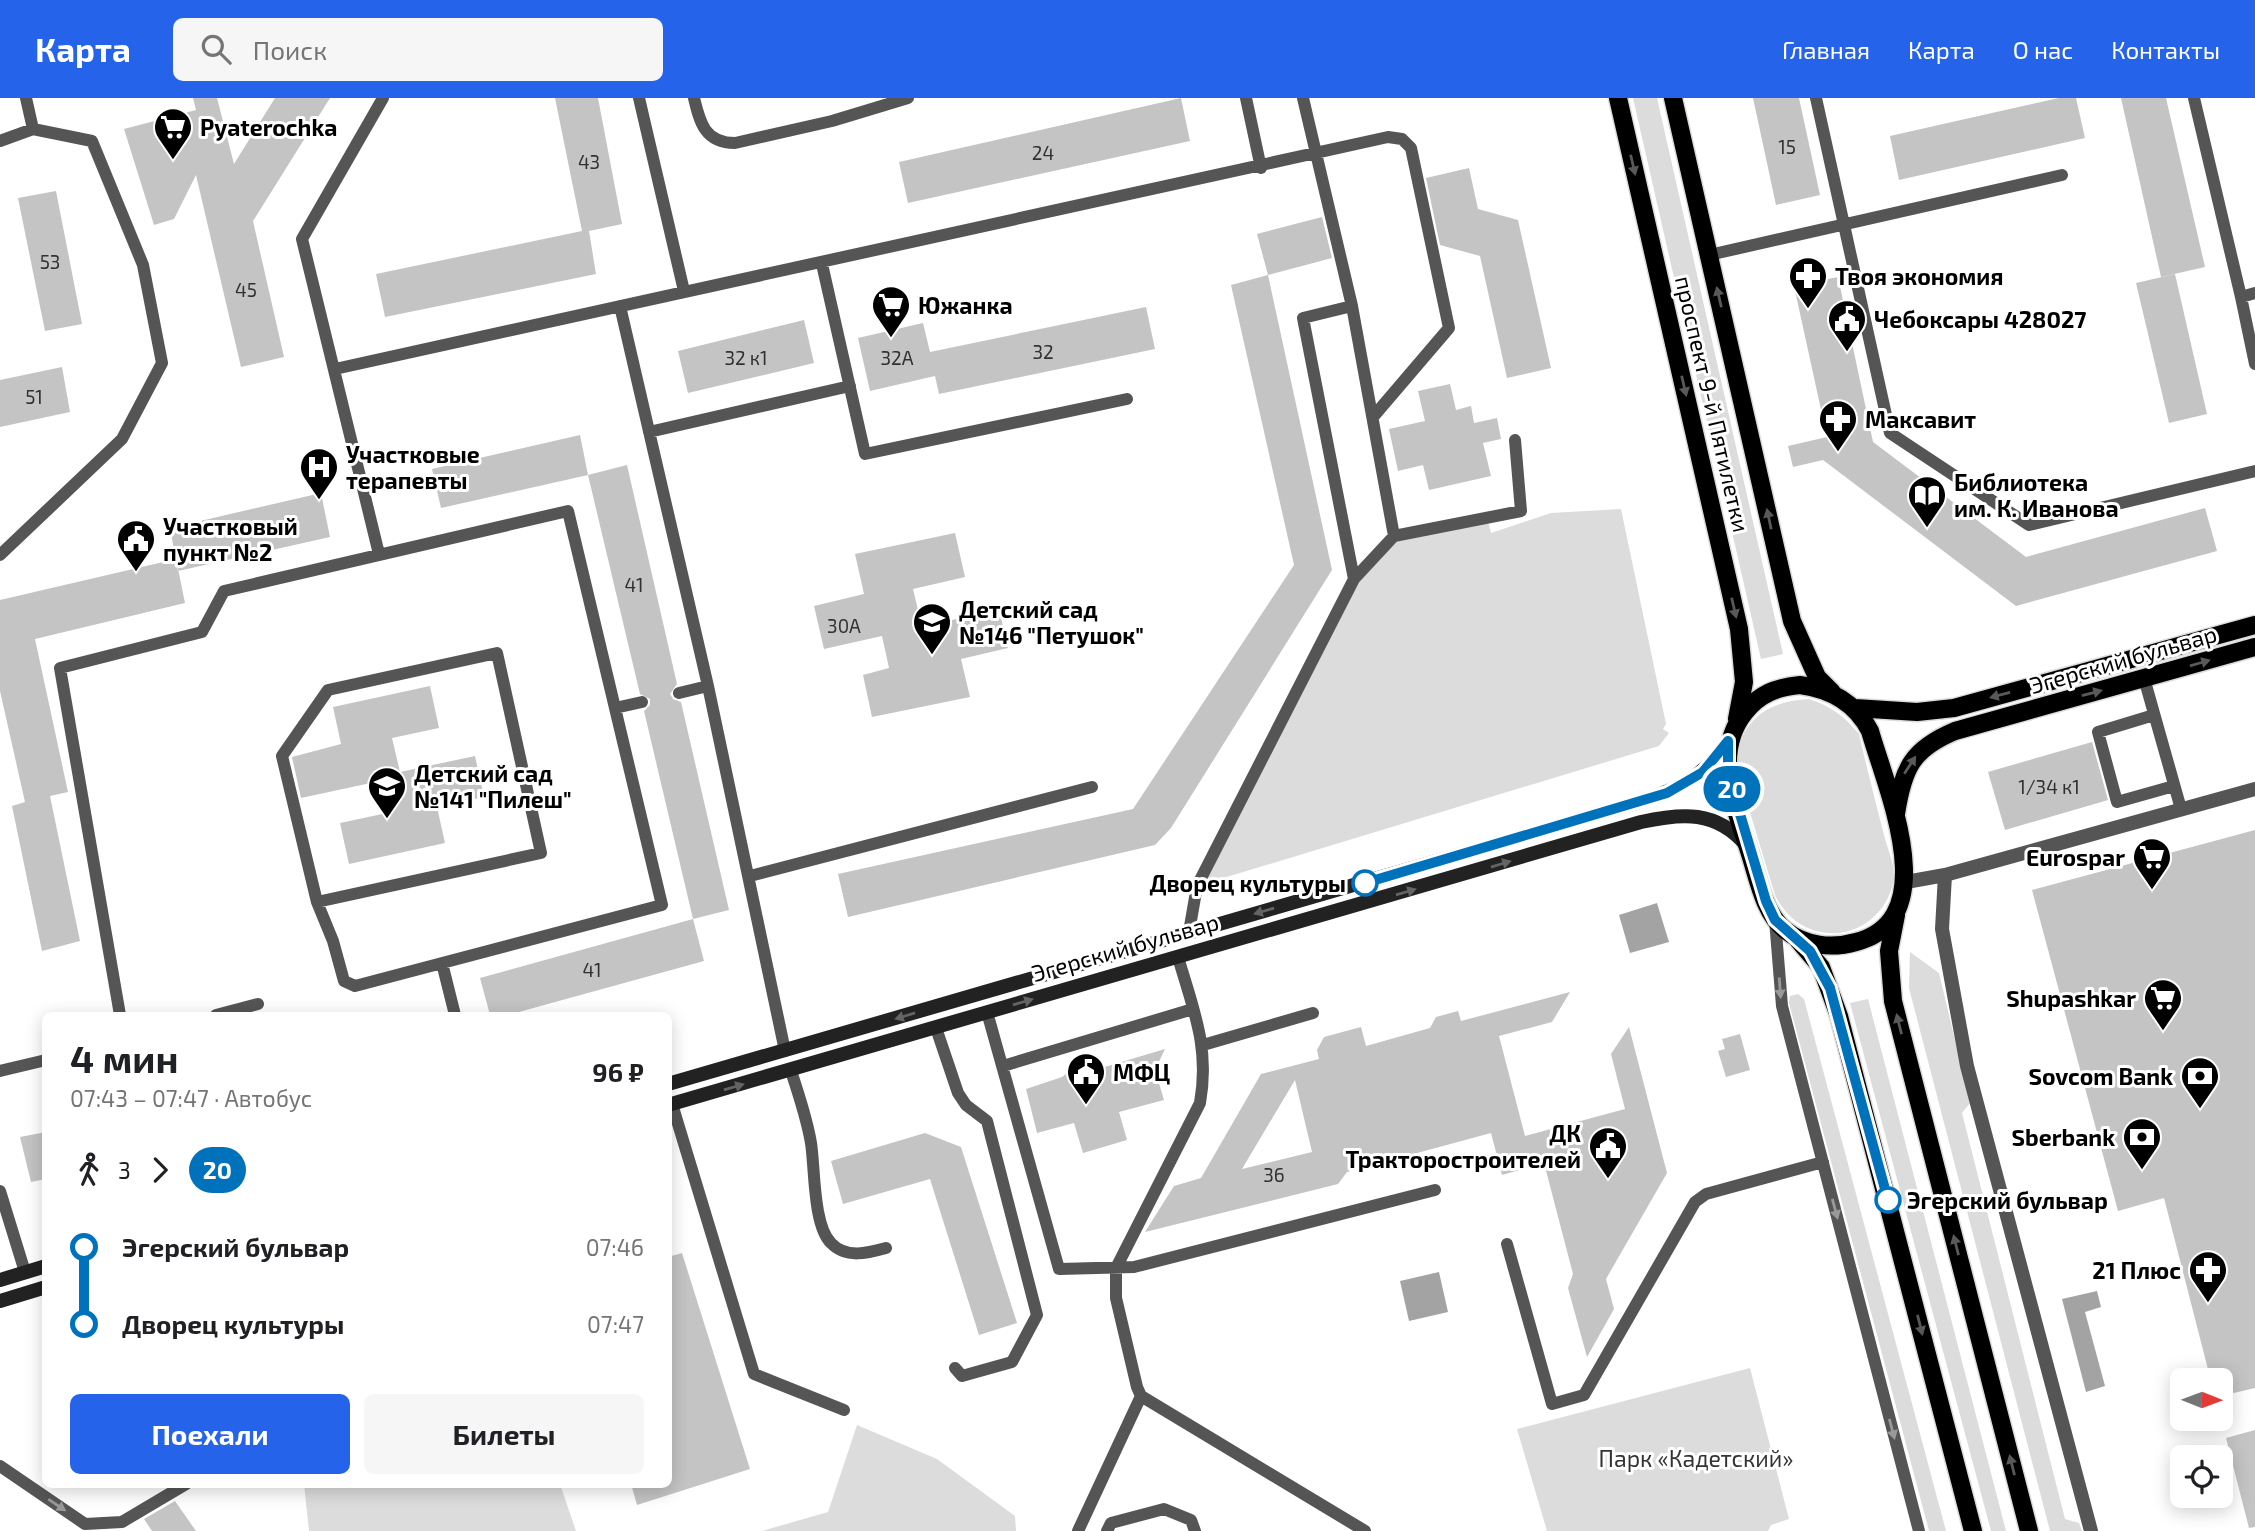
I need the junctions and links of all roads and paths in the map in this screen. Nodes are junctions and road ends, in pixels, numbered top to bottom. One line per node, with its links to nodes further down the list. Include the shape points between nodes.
1 (26, 98): 12 (lane)
2 (383, 98): 26 (lane, via 302,240)
3 (639, 98): 20 (lane)
4 (694, 98): 5 (lane, via 699,123 720,143 832,121)
5 (908, 98)
6 (1246, 98): 15 (lane)
7 (1303, 98): 14 (lane)
8 (1618, 98): 47 (main road, проспект 9-й Пятилетки, one-way to 47, via 1739,629 1744,682)
9 (1673, 98): 18 (main road, проспект 9-й Пятилетки)
10 (1816, 98): 17 (lane)
11 (2194, 98): 22 (lane)
12 (33, 128): 13 (lane); 35 (lane, via 92,141 143,265 162,363 122,439)
13 (0, 141)
14 (1314, 154): 15 (lane); 24 (lane); 29 (lane, via 1388,138 1402,139 1410,148 1449,328)
15 (1261, 168): 19 (lane)
16 (2062, 175): 17 (lane)
17 (1842, 225): 18 (lane); 32 (lane, via 1890,433 2029,525)
18 (1709, 254): 42 (main road, проспект 9-й Пятилетки, one-way to 18, via 1817,677 1793,621)
19 (822, 264): 20 (lane); 27 (lane)
20 (684, 291): 23 (lane)
21 (2255, 293): 22 (lane)
22 (2241, 297): 25 (lane)
23 (620, 306): 26 (lane); 30 (lane)
24 (1352, 306): 29 (lane); 36 (lane, via 1303,318)
25 (2255, 364)
26 (334, 369): 34 (lane)
27 (849, 386): 28 (lane, via 865,454); 30 (lane)
28 (1127, 399)
29 (1373, 417): 33 (lane)
30 (649, 432): 40 (lane)
31 (1515, 440): 33 (lane, via 1521,511)
32 (2255, 471)
33 (1395, 536): 36 (lane)
34 (379, 554): 44 (lane, via 568,510); 71 (lane, via 224,590 202,632 60,667)
35 (0, 555)
36 (1354, 579): 61 (lane, via 1197,886)
37 (2255, 625): 45 (main road, Эгерский бульвар, one-way to 45, via 1954,708 1917,712)
38 (2255, 648): 39 (main road, Эгерский бульвар, one-way to 38)
39 (2144, 678): 46 (lane); 53 (main road, Эгерский бульвар, one-way to 39, via 1903,776 1911,761 1935,739)
40 (708, 686): 41 (lane); 56 (lane)
41 (679, 693)
42 (1835, 695): 45 (main road); 47 (main road, via 1818,687 1781,687 1763,694)
43 (642, 702): 44 (lane)
44 (615, 708): 66 (lane, via 662,905)
45 (1854, 708): 53 (main road, via 1870,730)
46 (2154, 715): 49 (lane); 49 (lane, via 2098,732 2117,802)
47 (1737, 722): 48 (main road)
48 (1728, 741): 54 (main road, via 1728,774); 61 (main road, Эгерский бульвар, one-way to 61, via 1703,772 1667,793)
49 (2174, 786): 52 (lane)
50 (1092, 787): 56 (lane)
51 (2255, 789): 52 (street)
52 (2181, 809): 55 (street)
53 (1896, 821): 57 (main road)
54 (1749, 849): 60 (main road); 64 (main road, Эгерский бульвар, one-way to 54, via 1662,818 1712,818)
55 (1945, 875): 57 (street); 109 (street, via 1942,929 1967,1066)
56 (750, 876): 78 (lane)
57 (1906, 882): 59 (main road)
58 (317, 902): 58 (lane, via 282,756 328,690 497,653 541,853); 66 (lane, via 344,981 355,986)
59 (1896, 911): 63 (main road, via 1876,933 1849,944 1815,945); 108 (main road, one-way to 59, via 1893,1001 1889,951)
60 (1775, 920): 63 (main road); 86 (lane, one-way to 86, via 1782,1006)
61 (1189, 932): 62 (main road, Эгерский бульвар); 64 (main road)
62 (1172, 937): 65 (main road); 67 (main road, Эгерский бульвар)
63 (1796, 937): 107 (main road, one-way to 107, via 1821,967 1839,1016)
64 (1194, 952): 65 (main road, Эгерский бульвар)
65 (1178, 957): 70 (lane); 74 (main road, Эгерский бульвар, one-way to 65)
66 (442, 963): 73 (lane)
67 (981, 993): 69 (main road, Эгерский бульвар); 74 (main road)
68 (258, 1004): 72 (lane)
69 (930, 1008): 76 (main road); 78 (main road, Эгерский бульвар, one-way to 78)
70 (1193, 1010): 77 (lane); 80 (lane)
71 (119, 1012)
72 (227, 1012)
73 (454, 1012)
74 (988, 1012): 76 (main road, Эгерский бульвар); 80 (lane)
75 (1313, 1013): 77 (lane)
76 (936, 1028): 82 (main road, Эгерский бульвар); 97 (lane, via 958,1093 987,1121 1037,1315 1012,1362 962,1376)
77 (1203, 1045): 92 (lane, via 1206,1072 1200,1102)
78 (785, 1051): 82 (main road); 83 (main road, Эгерский бульвар)
79 (42, 1061): 81 (lane)
80 (1003, 1066): 92 (lane, via 1059,1269)
81 (0, 1071)
82 (791, 1071): 84 (main road, Эгерский бульвар, one-way to 82); 90 (lane, via 811,1143 821,1226 831,1243 847,1253)
83 (672, 1083)
84 (672, 1104)
85 (672, 1111): 99 (lane, via 754,1374)
86 (1823, 1161): 89 (lane, via 1706,1194 1695,1202 1584,1395 1552,1404); 106 (lane, one-way to 106)
87 (1435, 1189): 92 (lane, via 1134,1268)
88 (0, 1191): 93 (lane)
89 (1507, 1244)
90 (886, 1248)
91 (42, 1267): 93 (main road)
92 (1116, 1268): 98 (lane, via 1116,1298)
93 (25, 1272): 94 (main road); 95 (main road)
94 (0, 1280)
95 (39, 1289): 96 (main road)
96 (0, 1301)
97 (955, 1368)
98 (1141, 1396): 102 (lane); 105 (lane)
99 (844, 1410)
100 (0, 1466): 101 (lane, one-way to 101, via 86,1524 122,1522)
101 (179, 1488)
102 (1078, 1531)
103 (1107, 1531): 104 (lane, via 1111,1522 1164,1509 1191,1520)
104 (1195, 1531)
105 (1365, 1531)
106 (1919, 1531)
107 (1973, 1531)
108 (2029, 1531)
109 (2091, 1531)

